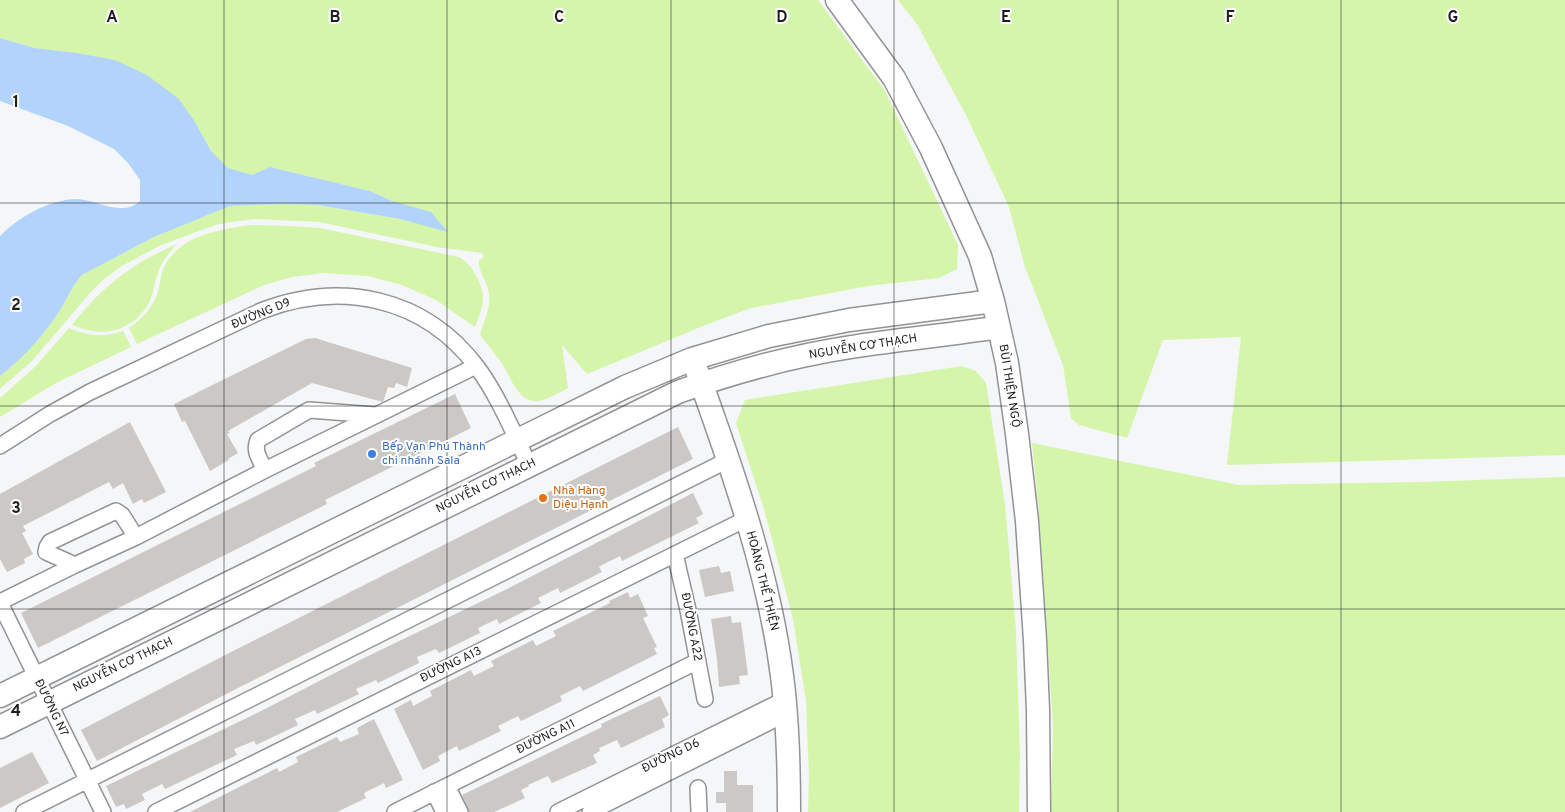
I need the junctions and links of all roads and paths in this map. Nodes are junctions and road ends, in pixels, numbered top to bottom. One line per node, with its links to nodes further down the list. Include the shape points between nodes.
1 (836, 0): 2 (main road, BÙI THIỆN NGỘ, via 894,78 931,148 980,256)
2 (993, 301): 3 (main road, BÙI THIỆN NGỘ); 4 (main road, via 805,328)
3 (999, 327): 6 (main road, NGUYỄN CƠ THẠCH, via 803,356); 39 (main road, BÙI THIỆN NGỘ, via 1020,454 1032,576)
4 (692, 359): 6 (main road, HOÀNG THẾ THIỆN); 8 (main road, via 625,386)
5 (476, 366): 7 (street); 8 (street, ĐƯỜNG D9); 9 (street, ĐƯỜNG D9, via 438,329 392,305 344,295 300,299 262,311 90,392)
6 (701, 384): 10 (main road, HOÀNG THẾ THIỆN); 11 (main road, NGUYỄN CƠ THẠCH, via 678,392)
7 (375, 415): 12 (street); 12 (street, via 308,410 258,440 256,453)
8 (517, 440): 11 (street, ĐƯỜNG D9); 19 (main road)
9 (0, 446)
10 (728, 460): 13 (main road, HOÀNG THẾ THIỆN); 25 (street)
11 (529, 465): 22 (main road, NGUYỄN CƠ THẠCH)
12 (265, 470): 14 (street)
13 (746, 519): 15 (street, ĐƯỜNG A13); 23 (main road, HOÀNG THẾ THIỆN, via 769,606)
14 (136, 538): 16 (street); 16 (street, via 116,511 50,542 46,552)
15 (675, 554): 18 (street, ĐƯỜNG A22); 28 (street, ĐƯỜNG A13)
16 (76, 565): 17 (street)
17 (0, 602): 19 (street, ĐƯỜNG N7)
18 (698, 661): 21 (street, ĐƯỜNG A22); 27 (street, ĐƯỜNG A11)
19 (36, 678): 20 (main road); 22 (street, ĐƯỜNG N7)
20 (0, 696)
21 (705, 699)
22 (48, 703): 24 (main road, NGUYỄN CƠ THẠCH); 25 (street, ĐƯỜNG N7)
23 (785, 707): 35 (street, ĐƯỜNG D6); 36 (street, ĐƯỜNG D6); 38 (main road, HOÀNG THẾ THIỆN)
24 (0, 727)
25 (87, 781): 29 (street); 30 (street, ĐƯỜNG N7)
26 (698, 788): 37 (street)
27 (441, 789): 32 (street, ĐƯỜNG A11); 33 (street); 34 (street)
28 (186, 805): 31 (street, ĐƯỜNG A13)
29 (24, 812)
30 (102, 812)
31 (156, 812)
32 (395, 812)
33 (444, 812)
34 (460, 812)
35 (558, 812)
36 (590, 812)
37 (699, 812)
38 (789, 812)
39 (1039, 812)

